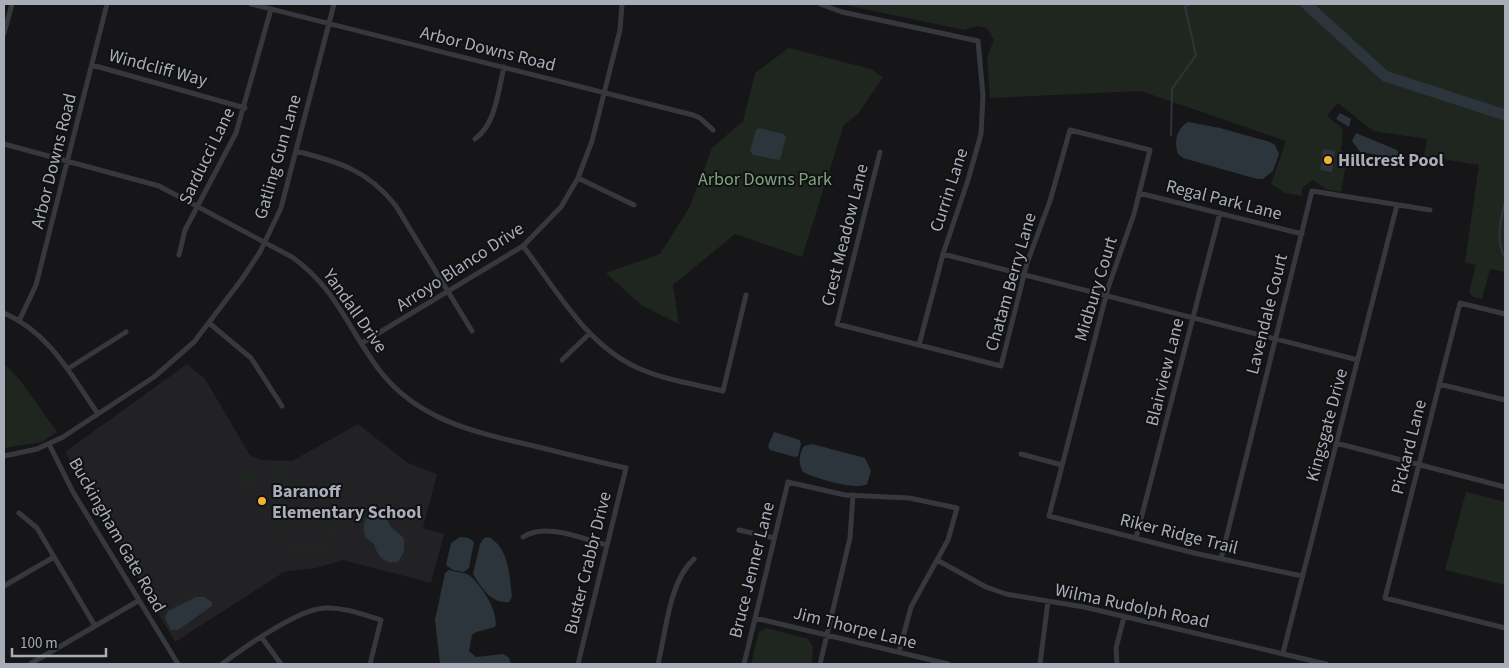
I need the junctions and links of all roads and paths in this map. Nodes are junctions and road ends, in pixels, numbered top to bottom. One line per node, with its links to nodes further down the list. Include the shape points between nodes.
1 (12, 4): 8 (street)
2 (107, 4): 11 (street, Arbor Downs Road)
3 (251, 4): 7 (street, Arbor Downs Road)
4 (334, 4): 9 (street, Gatling Gun Lane)
5 (622, 4): 13 (street, Arroyo Blanco Drive, via 620,30)
6 (820, 4): 32 (street, Currin Lane, via 842,12 978,41 983,95 980,134)
7 (271, 9): 9 (street, Arbor Downs Road); 14 (street, Sarducci Lane)
8 (6, 14): 10 (street)
9 (329, 23): 12 (street, Arbor Downs Road); 19 (street, Gatling Gun Lane)
10 (4, 33)
11 (92, 64): 14 (street, Windcliff Way); 21 (street, Arbor Downs Road)
12 (504, 67): 13 (street, Arbor Downs Road); 17 (street, via 490,122)
13 (604, 92): 15 (street, Arbor Downs Road, via 693,115); 22 (street, Arroyo Blanco Drive, via 590,148)
14 (245, 108): 26 (street, Sarducci Lane, via 230,147)
15 (713, 130)
16 (1070, 130): 23 (street, Midbury Court, via 1150,150); 34 (street, Chatam Berry Lane)
17 (475, 139)
18 (4, 144): 21 (street, Yandall Drive)
19 (296, 152): 30 (street, Gatling Gun Lane, via 280,208); 35 (street, via 347,166 373,181 396,206)
20 (880, 152): 43 (street, Crest Meadow Lane)
21 (68, 161): 26 (street, Yandall Drive, via 143,180); 41 (street, Arbor Downs Road, via 36,285)
22 (578, 178): 24 (street); 31 (street, Arroyo Blanco Drive, via 553,218)
23 (1139, 193): 28 (street, Regal Park Lane); 37 (street, Midbury Court)
24 (634, 205)
25 (1397, 205): 27 (street, Lavendale Court); 29 (street, Lavendale Court, via 1312,191); 51 (street, Kingsgate Drive)
26 (198, 207): 30 (street, Yandall Drive); 33 (street, Sarducci Lane, via 182,237)
27 (1430, 210)
28 (1220, 213): 29 (street, Regal Park Lane); 40 (street, Blairview Lane)
29 (1302, 234): 47 (street, Lavendale Court)
30 (265, 242): 42 (street, Gatling Gun Lane); 48 (street, Yandall Drive, via 292,257 319,279)
31 (523, 246): 35 (street, Arroyo Blanco Drive); 46 (street)
32 (943, 254): 34 (street); 49 (street, Currin Lane)
33 (179, 255)
34 (1024, 275): 37 (street); 49 (street, Chatam Berry Lane, via 1001,366)
35 (448, 292): 45 (street); 48 (street, Arroyo Blanco Drive)
36 (746, 295): 46 (street, via 723,391 637,368)
37 (1106, 296): 40 (street); 61 (street, Midbury Court)
38 (4, 313): 41 (street)
39 (1505, 314): 53 (street, Pickard Lane, via 1460,303)
40 (1193, 318): 47 (street); 71 (street, Blairview Lane)
41 (19, 321): 52 (street, via 43,339)
42 (208, 323): 55 (street, via 250,358); 56 (street, Gatling Gun Lane, via 194,342 168,366)
43 (837, 324): 49 (street, Chatam Berry Lane)
44 (126, 332): 52 (street)
45 (472, 332)
46 (590, 333): 50 (street)
47 (1275, 339): 51 (street); 74 (street, Lavendale Court)
48 (362, 343): 63 (street, Yandall Drive, via 389,382 411,401 439,418 473,431)
49 (919, 345)
50 (562, 360)
51 (1358, 360): 57 (street, Kingsgate Drive)
52 (69, 368): 56 (street)
53 (1439, 384): 54 (street); 62 (street, Pickard Lane)
54 (1505, 400)
55 (282, 406)
56 (98, 414): 58 (street, Gatling Gun Lane)
57 (1336, 443): 62 (street); 77 (street, Kingsgate Drive)
58 (50, 444): 60 (street, Gatling Gun Lane); 79 (street, Buckingham Gate Road, via 73,492)
59 (1022, 454): 61 (street)
60 (4, 456)
61 (1062, 465): 67 (street, Midbury Court)
62 (1419, 465): 64 (street); 84 (street, Pickard Lane, via 1385,598)
63 (626, 468): 72 (street, Buster Crabbr Drive)
64 (1505, 487)
65 (853, 495): 70 (street, Bruce Jenner Lane, via 788,482); 76 (street, via 909,498 957,508 948,540); 85 (street, via 850,538)
66 (19, 513): 73 (street, via 37,528)
67 (1050, 516): 71 (street, Riker Ridge Trail)
68 (739, 530): 70 (street)
69 (523, 537): 72 (street, via 530,532 545,530)
70 (774, 538): 82 (street, Bruce Jenner Lane)
71 (1136, 538): 74 (street, Riker Ridge Trail)
72 (607, 545): 94 (street, Buster Crabbr Drive)
73 (54, 557): 78 (street); 83 (street)
74 (1221, 558): 77 (street, Riker Ridge Trail)
75 (694, 559): 95 (street, via 678,581)
76 (937, 560): 80 (street, Wilma Rudolph Road, via 996,591); 87 (street, via 911,607)
77 (1302, 576): 88 (street, Kingsgate Drive)
78 (4, 586)
79 (138, 600): 83 (street); 90 (street, Buckingham Gate Road)
80 (1048, 601): 81 (street, Wilma Rudolph Road); 99 (street)
81 (1124, 617): 88 (street, Wilma Rudolph Road); 100 (street, via 1116,648)
82 (755, 618): 85 (street, Jim Thorpe Lane); 96 (street, Bruce Jenner Lane)
83 (95, 626): 89 (street)
84 (1505, 628)
85 (827, 635): 87 (street, Jim Thorpe Lane); 97 (street)
86 (262, 638): 91 (street); 92 (street); 93 (street, via 291,618 313,609 334,608 381,620)
87 (899, 652): 98 (street, Jim Thorpe Lane)
88 (1283, 653): 101 (street, Wilma Rudolph Road)
89 (30, 664)
90 (178, 664)
91 (222, 664)
92 (281, 664)
93 (370, 664)
94 (578, 664)
95 (658, 664)
96 (744, 664)
97 (820, 664)
98 (948, 664)
99 (1040, 664)
100 (1117, 664)
101 (1326, 664)

